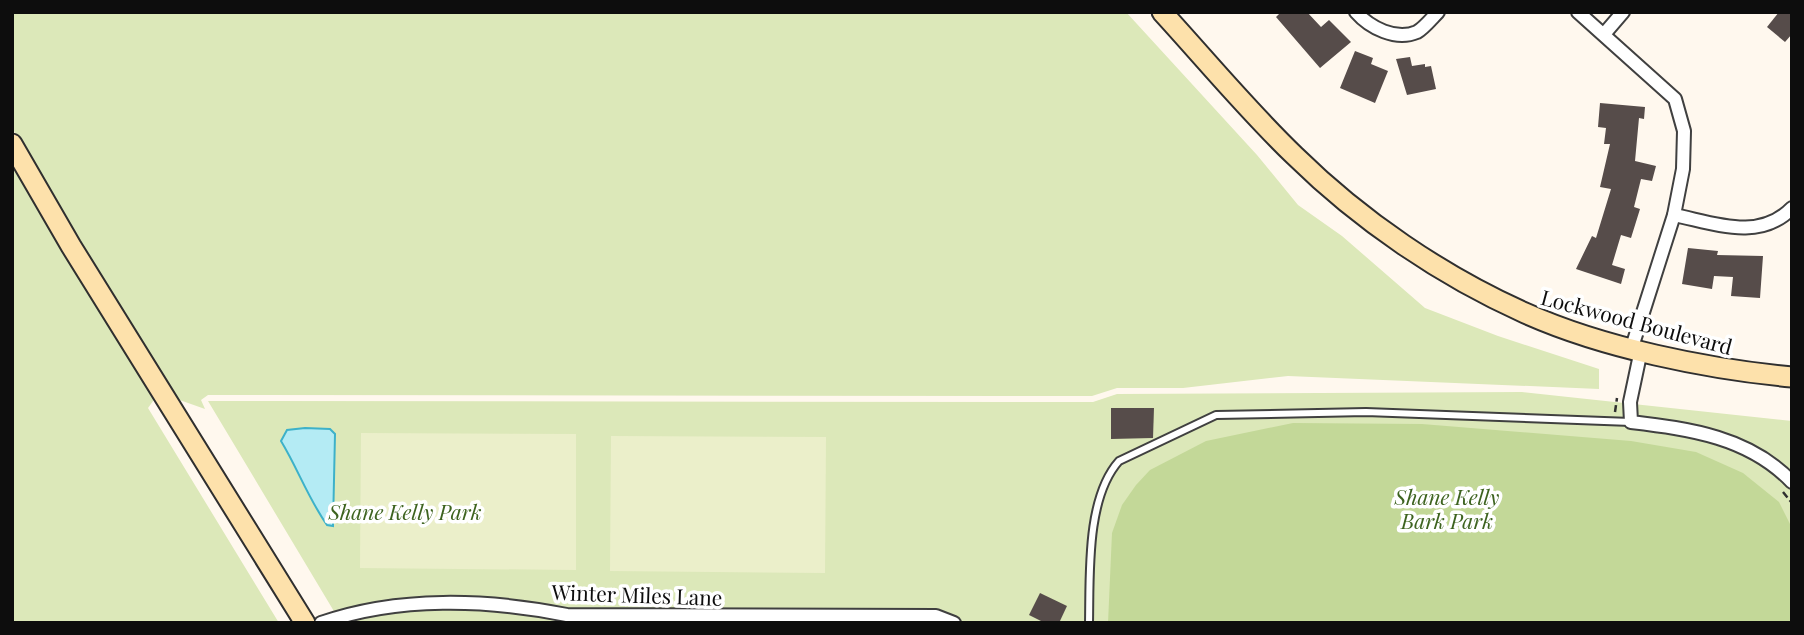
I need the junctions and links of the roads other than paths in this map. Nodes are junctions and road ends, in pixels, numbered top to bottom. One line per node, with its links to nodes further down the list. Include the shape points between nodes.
1 (1162, 12): 10 (street, Lockwood Boulevard, via 1295,156 1354,208 1463,280 1526,313)
2 (1356, 12): 3 (street, via 1365,22 1392,35 1417,32)
3 (1438, 12)
4 (1578, 12): 6 (street)
5 (1623, 12): 6 (street)
6 (1605, 33): 9 (street, via 1675,99 1685,131)
7 (12, 144): 14 (street)
8 (1792, 208): 9 (street, via 1767,227 1742,229)
9 (1674, 215): 10 (street)
10 (1636, 349): 11 (street, Lockwood Boulevard, via 1732,371); 12 (street)
11 (1792, 377)
12 (1631, 422): 13 (street, via 1711,434 1745,446 1776,465); 17 (lane, via 1366,412 1216,415 1119,461 1102,485)
13 (1792, 482)
14 (305, 623)
15 (321, 623): 16 (street, Winter Miles Lane, via 356,610 421,604 507,606 566,615 936,616)
16 (954, 623)
17 (1089, 623)

